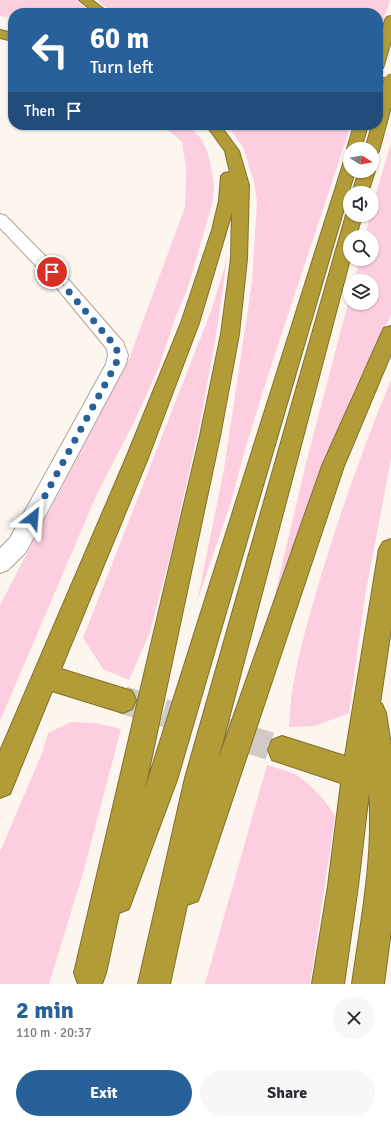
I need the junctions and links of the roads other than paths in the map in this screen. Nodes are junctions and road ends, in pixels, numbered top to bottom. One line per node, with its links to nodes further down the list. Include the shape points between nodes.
1 (85, 0): 2 (highway)
2 (96, 8)
3 (391, 20): 4 (highway)
4 (383, 47)
5 (391, 80): 6 (highway, bridge)
6 (383, 111)
7 (217, 130): 12 (highway)
8 (360, 130): 10 (highway)
9 (378, 130): 11 (highway, bridge)
10 (356, 142)
11 (374, 142)
12 (232, 151): 19 (highway, via 220,230 190,323); 25 (highway, via 241,185 239,259 230,334 210,436)
13 (345, 178): 25 (highway, via 163,780)
14 (0, 219): 18 (street, via 62,283 116,347 118,355 116,364 18,546)
15 (352, 222): 26 (highway, via 199,778)
16 (391, 332): 26 (highway, via 333,466)
17 (391, 549): 20 (highway)
18 (0, 563)
19 (46, 676): 21 (highway); 24 (highway)
20 (369, 689): 23 (highway); 28 (highway, via 382,785 384,821 383,874)
21 (123, 700)
22 (282, 750): 23 (highway)
23 (357, 774): 27 (highway)
24 (0, 784)
25 (89, 978)
26 (154, 984)
27 (328, 984)
28 (368, 984)

